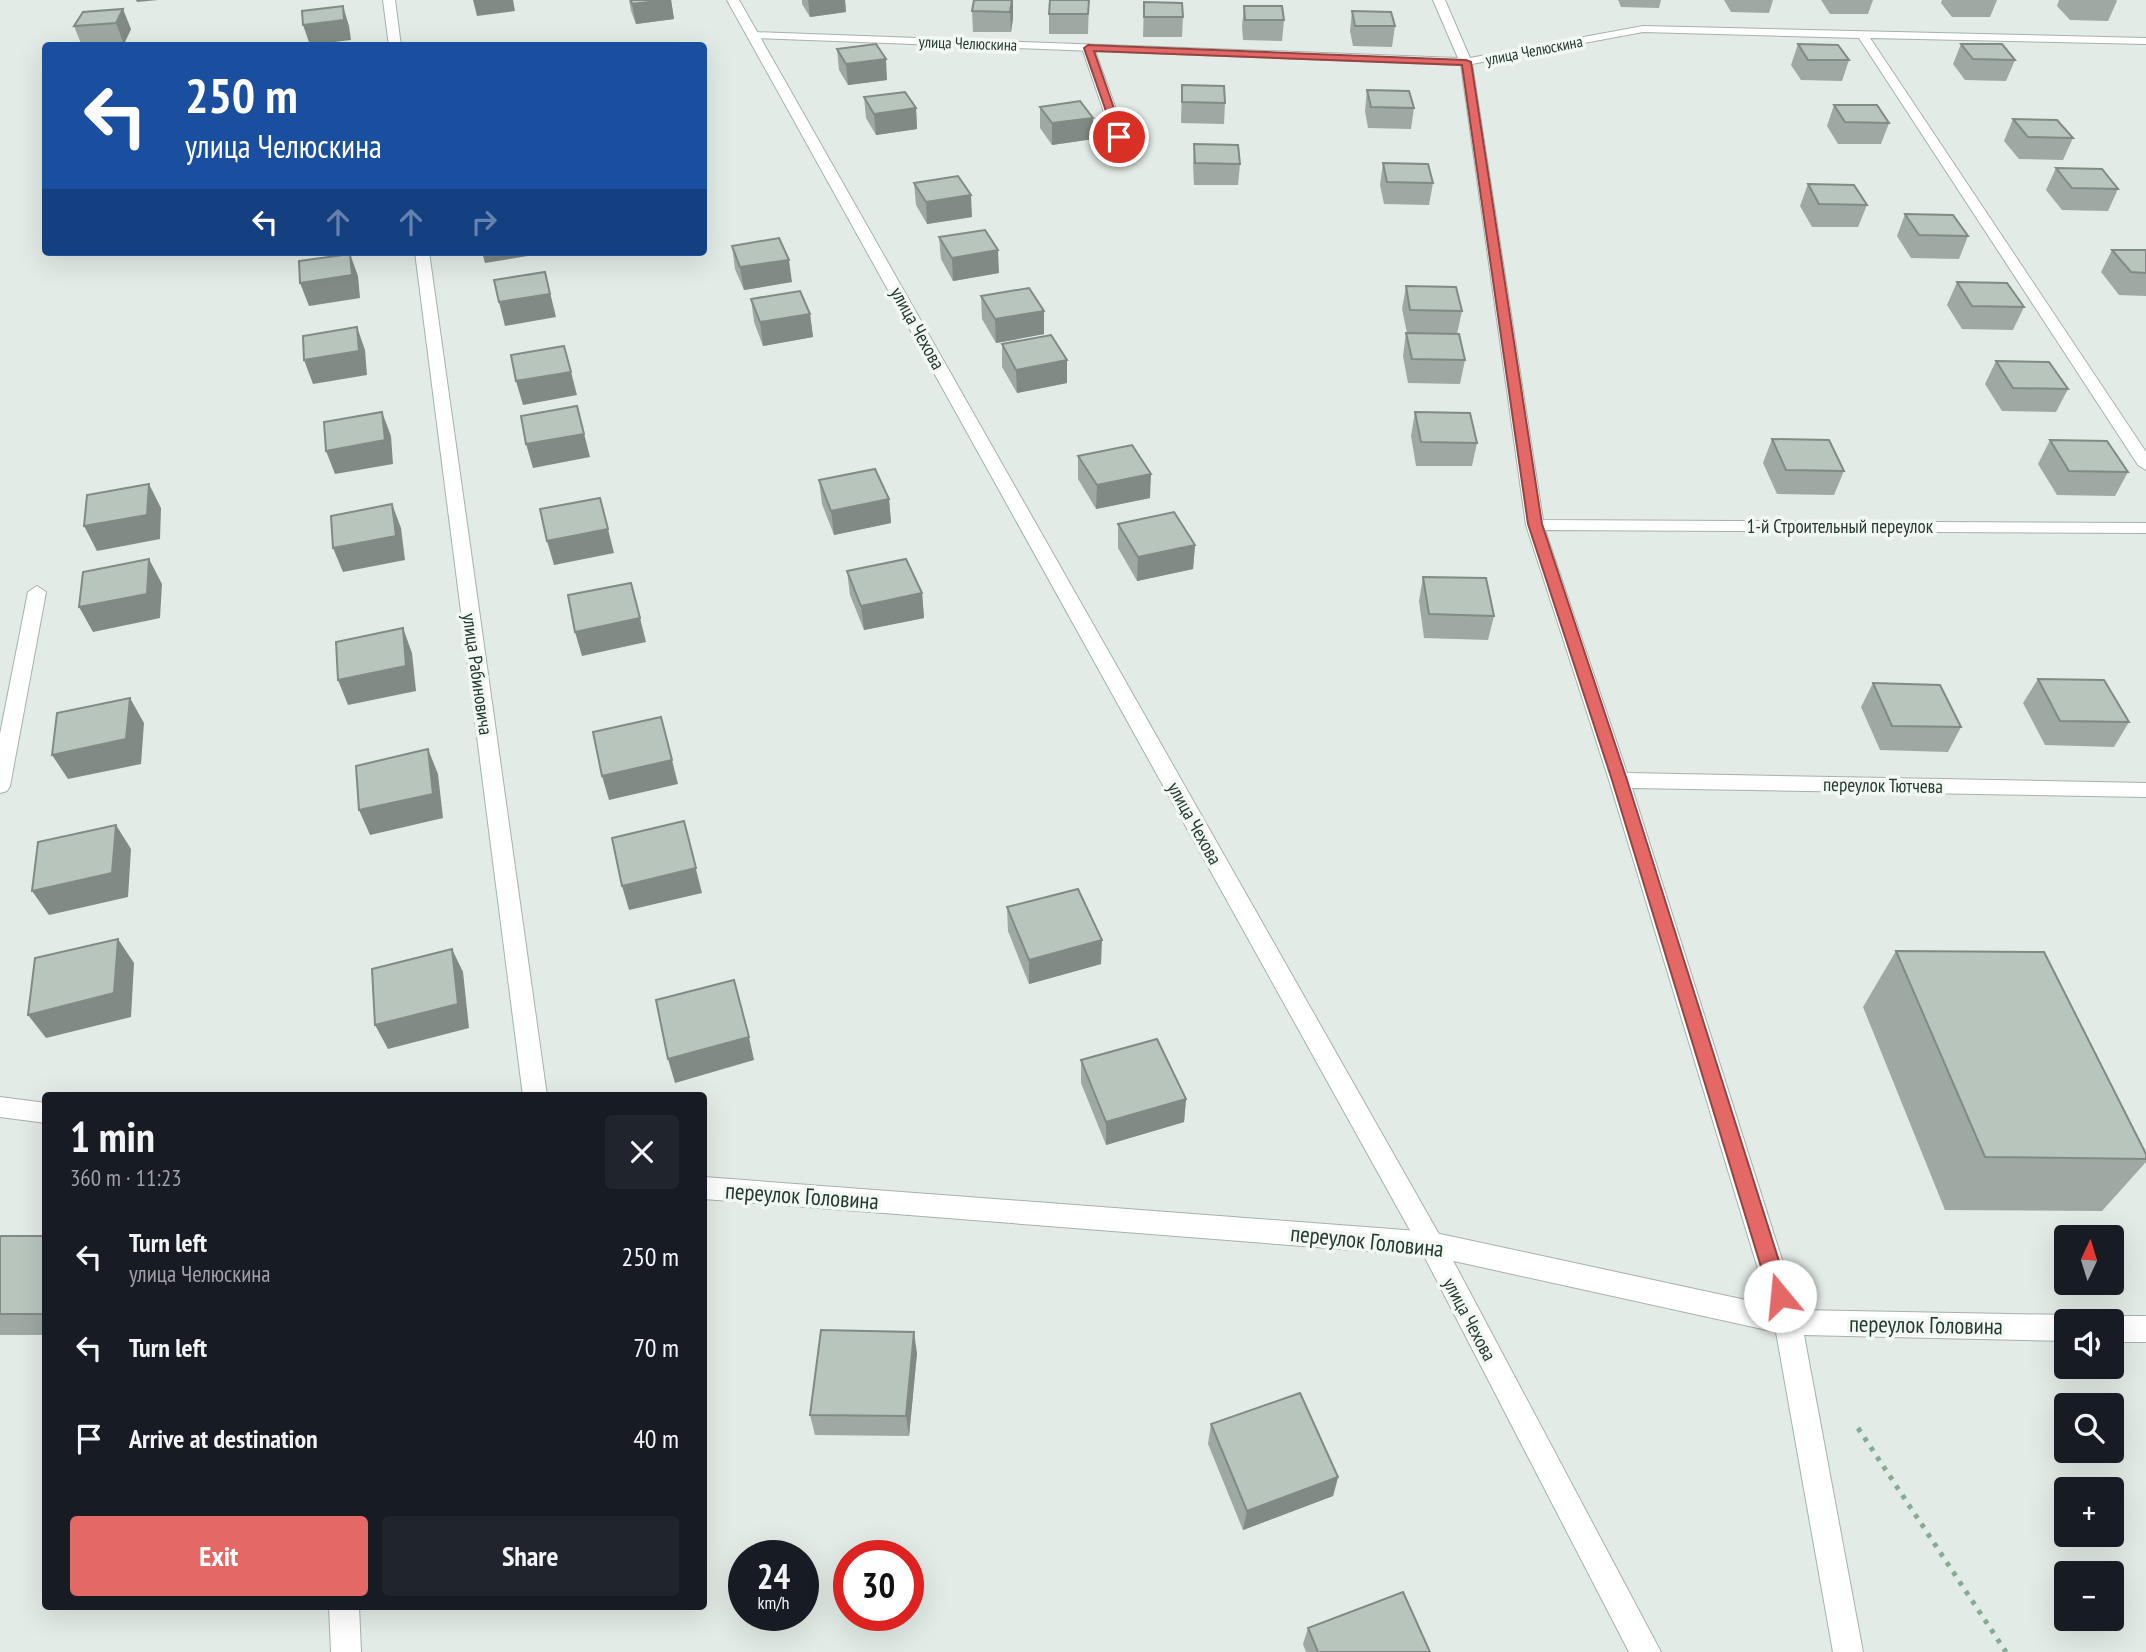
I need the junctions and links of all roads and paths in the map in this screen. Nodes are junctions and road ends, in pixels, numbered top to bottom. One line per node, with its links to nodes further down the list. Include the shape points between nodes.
1 (389, 0): 7 (street)
2 (733, 0): 5 (street, улица Чехова)
3 (1438, 0): 9 (street)
4 (1862, 34): 6 (street, улица Челюскина); 9 (street, улица Челюскина, via 1643,29); 12 (street)
5 (753, 35): 8 (street, улица Челюскина); 23 (street, улица Чехова)
6 (2146, 41)
7 (394, 42)
8 (1088, 48): 9 (street, улица Челюскина); 10 (street)
9 (1466, 62): 13 (street)
10 (1127, 159)
11 (423, 256): 19 (street, улица Рабиновича)
12 (2146, 465)
13 (1535, 524): 14 (street, 1-й Строительный переулок); 16 (street)
14 (2146, 528)
15 (37, 592): 17 (street)
16 (1619, 780): 18 (street, переулок Тютчева); 24 (street)
17 (0, 786)
18 (2146, 790)
19 (533, 1092)
20 (0, 1107): 21 (street)
21 (42, 1112)
22 (707, 1188): 23 (street, переулок Головина)
23 (1431, 1244): 24 (street, переулок Головина); 31 (street, улица Чехова)
24 (1788, 1322): 25 (street, переулок Головина); 32 (street)
25 (2054, 1328)
26 (2124, 1329): 27 (street)
27 (2146, 1329)
28 (1856, 1424): 33 (path)
29 (344, 1610): 30 (street)
30 (346, 1652)
31 (1646, 1652)
32 (1849, 1652)
33 (2006, 1652)

